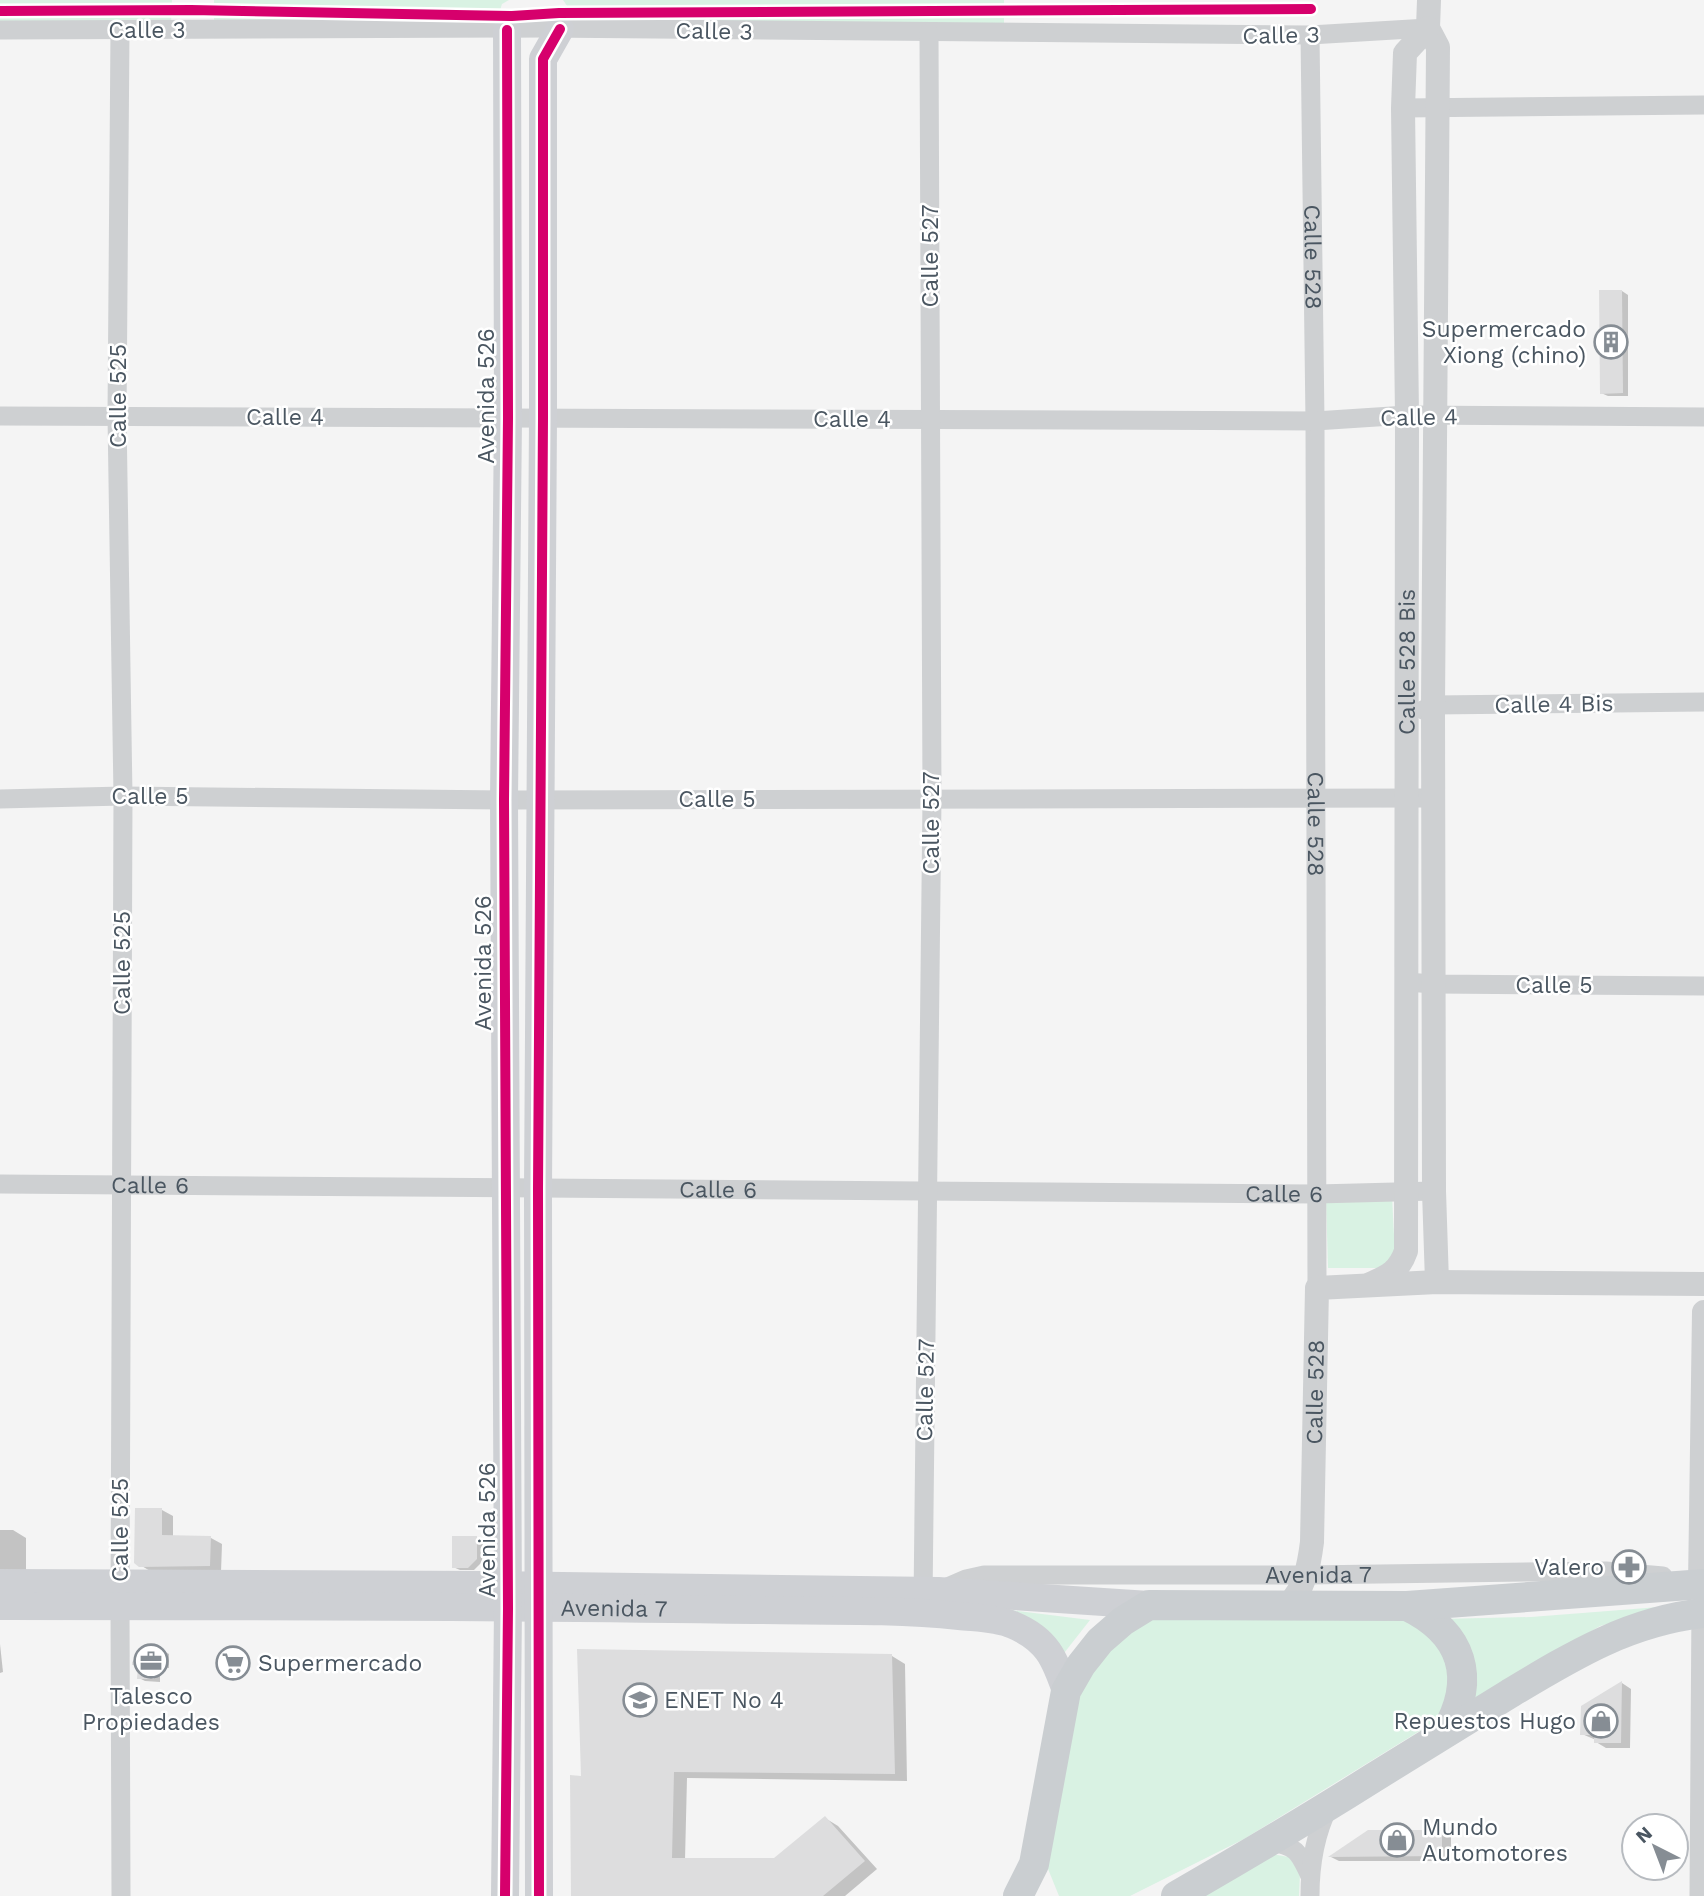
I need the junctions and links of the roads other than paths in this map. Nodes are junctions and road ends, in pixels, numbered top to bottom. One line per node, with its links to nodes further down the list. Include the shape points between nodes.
1 (1429, 0): 2 (street, Calle 528 Bis)
2 (1428, 28): 8 (street, Calle 3); 10 (street, Calle 528 Bis, via 1438,47); 11 (street, Calle 528 Bis, via 1405,53)
3 (560, 29): 6 (street, Calle 3); 7 (street, Calle 3); 18 (main road, via 543,59)
4 (0, 30): 5 (street, Calle 3)
5 (120, 30): 6 (street, Calle 3); 14 (street, Calle 525)
6 (507, 30): 17 (main road, Avenida 526)
7 (929, 33): 8 (street, Calle 3); 19 (street, Calle 527)
8 (1310, 36): 20 (street, Calle 528)
9 (1704, 106): 10 (street)
10 (1437, 107): 11 (street); 15 (street, Calle 528 Bis)
11 (1403, 108): 12 (street, Calle 528 Bis)
12 (1407, 415): 15 (street, Calle 4); 20 (street, Calle 4); 23 (street, Calle 528 Bis)
13 (0, 416): 14 (street, Calle 4)
14 (117, 416): 17 (street, Calle 4); 24 (street, Calle 525)
15 (1435, 416): 16 (street, Calle 4); 22 (street, Calle 528 Bis)
16 (1704, 417)
17 (508, 418): 18 (street, Calle 4); 30 (main road, Avenida 526)
18 (543, 418): 19 (street, Calle 4); 31 (main road)
19 (931, 419): 20 (street, Calle 4); 27 (street, Calle 527)
20 (1315, 421): 25 (street, Calle 528)
21 (1704, 702): 22 (street, Calle 4 Bis)
22 (1433, 705): 23 (street, Calle 4 Bis); 28 (street, Calle 528 Bis)
23 (1407, 717): 26 (street, Calle 528 Bis)
24 (123, 796): 29 (street, Calle 5); 30 (street, Calle 5); 36 (street, Calle 525)
25 (1315, 797): 26 (street, Calle 5); 27 (street, Calle 5); 42 (street, Calle 528)
26 (1406, 797): 28 (street, Calle 5); 32 (street, Calle 528 Bis)
27 (932, 798): 31 (street, Calle 5); 39 (street, Calle 527)
28 (1434, 798): 33 (street, Calle 528 Bis)
29 (0, 799)
30 (504, 800): 31 (street, Calle 5); 37 (main road, Avenida 526)
31 (540, 800): 38 (main road)
32 (1405, 982): 33 (street, Calle 5); 41 (street, Calle 528 Bis)
33 (1435, 984): 34 (street, Calle 5); 40 (street, Calle 528 Bis)
34 (1704, 986)
35 (0, 1184): 36 (street, Calle 6)
36 (122, 1186): 37 (street, Calle 6); 51 (street, Calle 525)
37 (505, 1188): 38 (street, Calle 6); 52 (main road, Avenida 526)
38 (538, 1189): 39 (street, Calle 6); 53 (main road)
39 (927, 1189): 42 (street, Calle 6); 54 (street, Calle 527)
40 (1434, 1191): 41 (street, Calle 6); 43 (street, Calle 528 Bis)
41 (1405, 1193): 42 (street, Calle 6); 44 (street, Calle 528 Bis, via 1406,1251 1392,1274)
42 (1317, 1194): 46 (street, Calle 528)
43 (1437, 1282): 44 (street); 45 (street)
44 (1370, 1284): 46 (street)
45 (1704, 1284)
46 (1318, 1288): 48 (street, Calle 528, via 1312,1542)
47 (1704, 1312): 50 (street)
48 (1306, 1575): 50 (street, Avenida 7, via 1606,1571); 54 (street, Avenida 7, via 985,1575); 57 (street, Calle 528)
49 (0, 1583): 51 (main road, Avenida 7)
50 (1702, 1584): 58 (main road, Avenida 7); 59 (street)
51 (120, 1594): 52 (main road, Avenida 7); 56 (main road, Avenida 7); 66 (street, Calle 525)
52 (508, 1597): 53 (main road, Avenida 7); 67 (main road, Avenida 526)
53 (540, 1597): 54 (main road, Avenida 7); 68 (main road)
54 (928, 1598): 55 (main road, Avenida 7); 60 (main road, Avenida 7, via 1030,1633 1054,1658)
55 (1149, 1605): 57 (main road, Avenida 7); 60 (main road, via 1100,1641)
56 (0, 1606)
57 (1287, 1606): 58 (main road, Avenida 7)
58 (1406, 1606): 61 (main road, via 1443,1630 1459,1659 1462,1691)
59 (1702, 1613): 61 (main road, via 1601,1642); 73 (street)
60 (1066, 1691): 64 (main road)
61 (1446, 1732): 62 (main road)
62 (1329, 1806): 63 (main road); 65 (street, via 1321,1822)
63 (1268, 1842): 65 (street, via 1295,1849); 71 (main road)
64 (1034, 1864): 69 (main road); 70 (main road)
65 (1310, 1876): 72 (street)
66 (121, 1896)
67 (505, 1896)
68 (539, 1896)
69 (1018, 1896)
70 (1043, 1896)
71 (1176, 1896)
72 (1310, 1896)
73 (1699, 1896)

